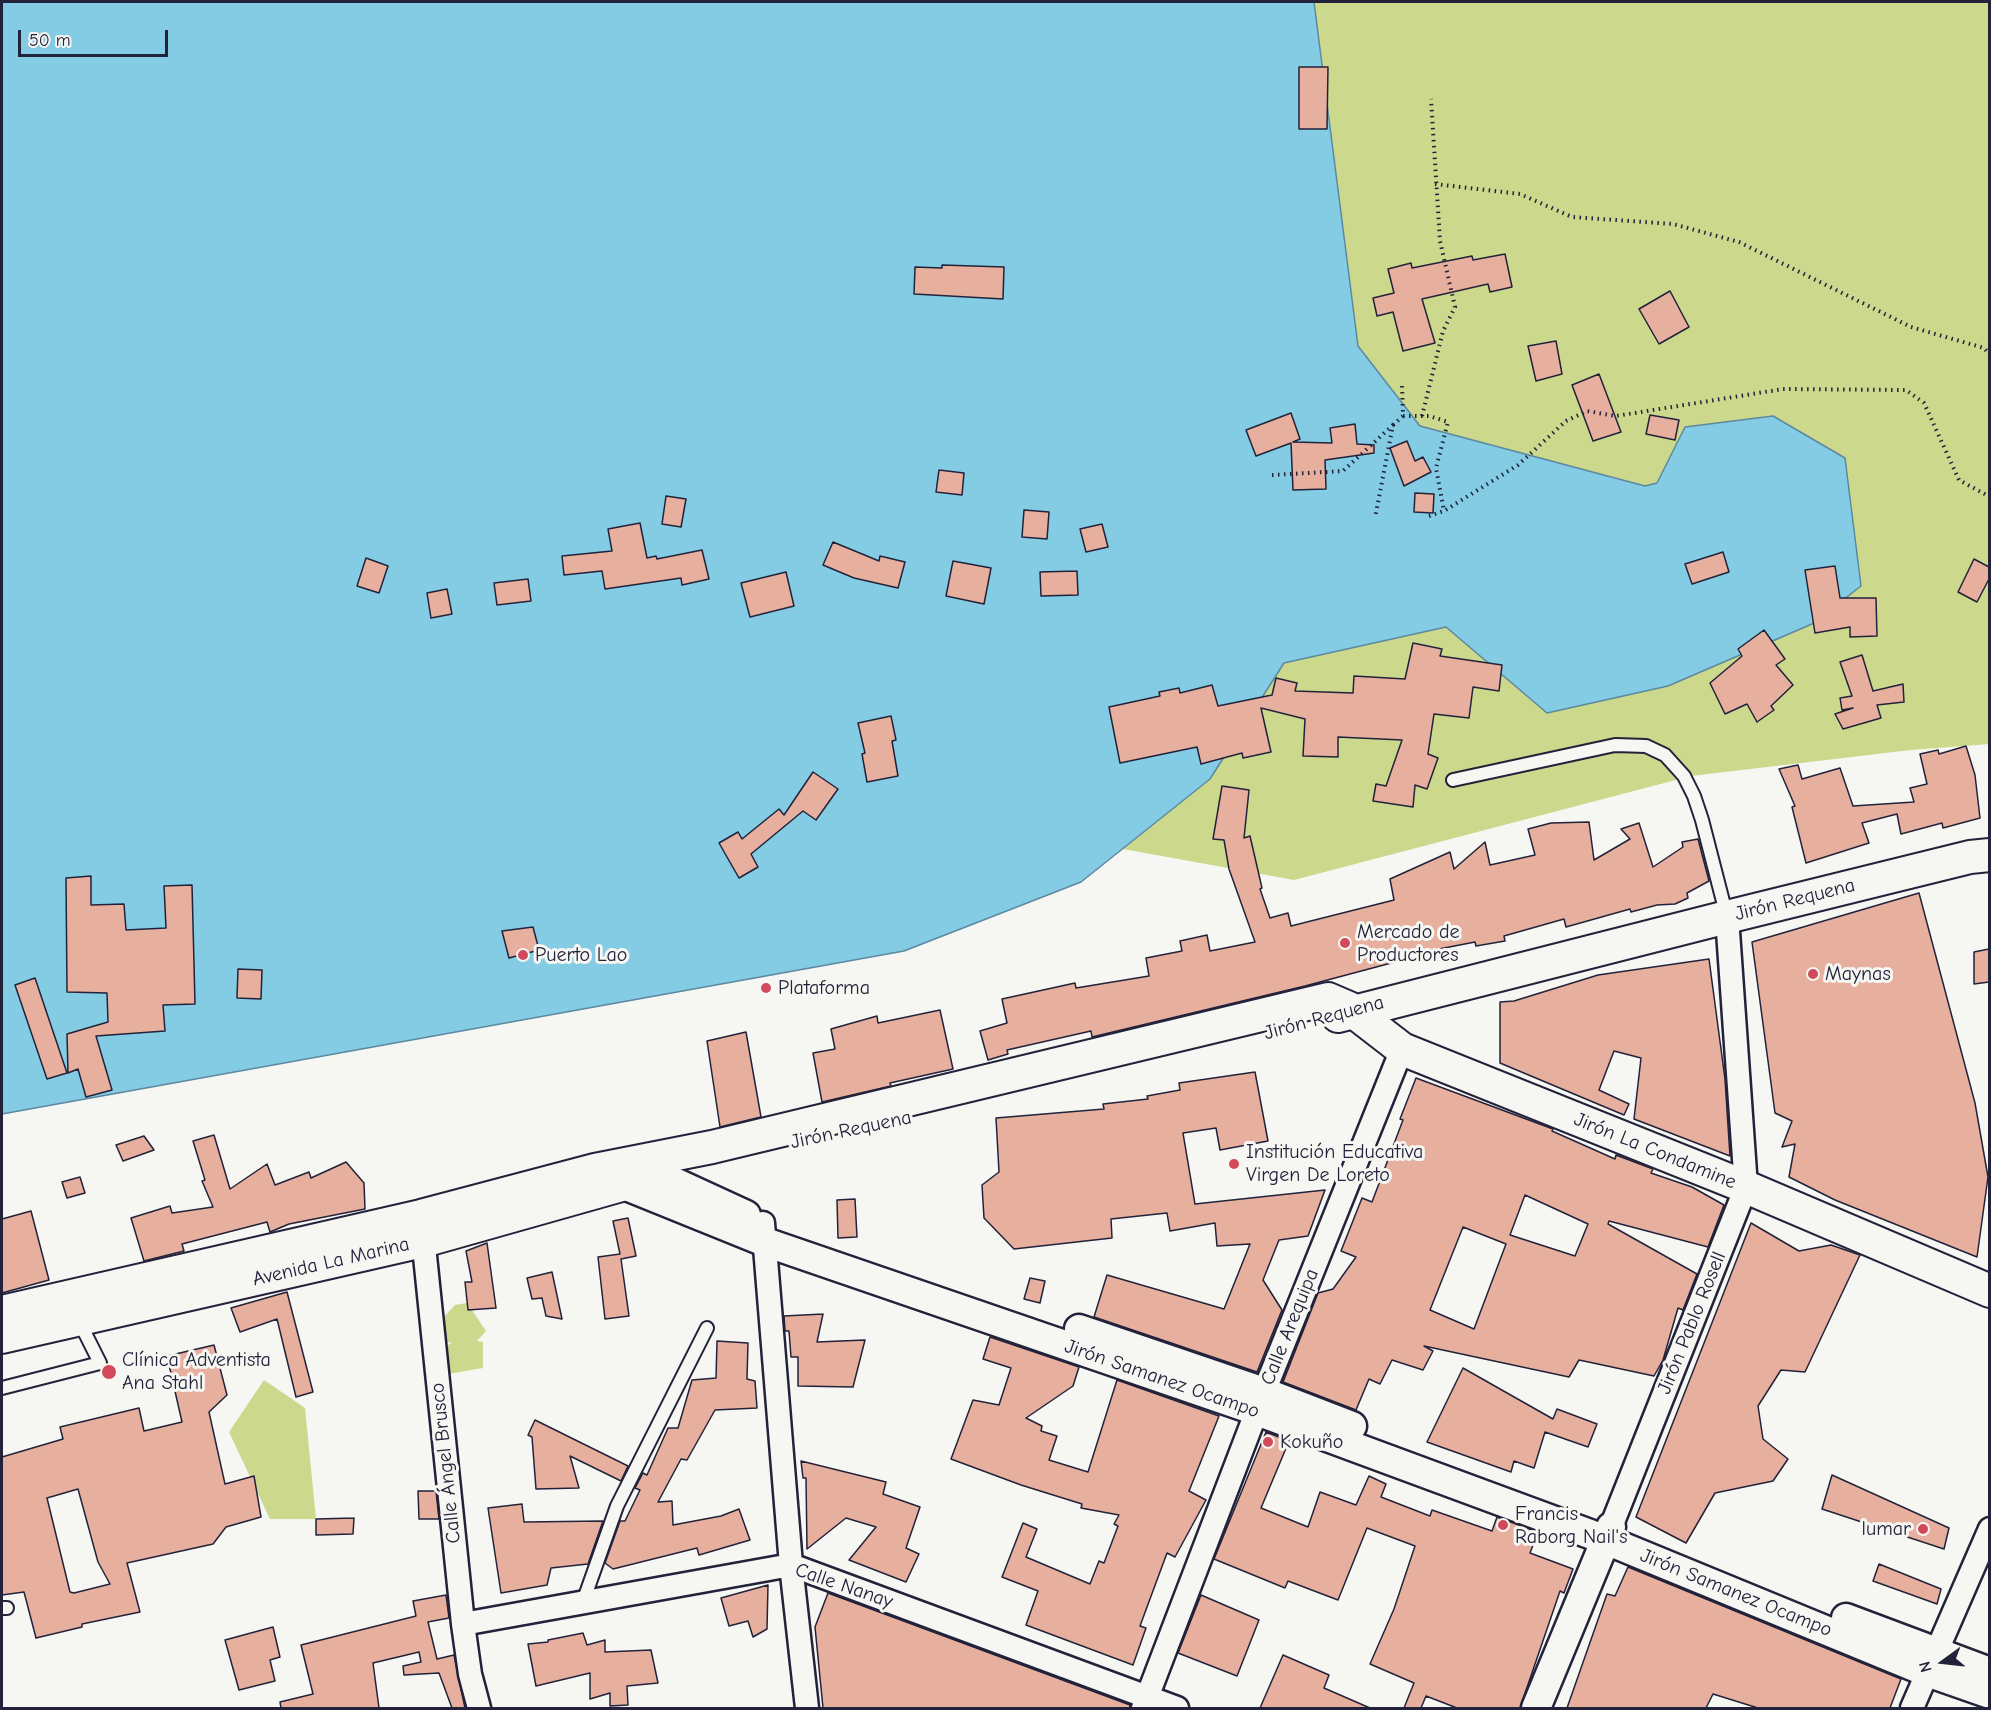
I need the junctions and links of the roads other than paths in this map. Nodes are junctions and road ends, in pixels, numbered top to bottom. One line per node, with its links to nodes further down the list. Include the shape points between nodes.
1 (1453, 780): 3 (lane, via 1615,745 1646,746 1665,755 1684,776 1694,796)
2 (1989, 855): 3 (main road, Jirón Requena)
3 (1727, 917): 4 (main road, Jirón Requena, via 1400,998); 7 (street, Jirón Pablo Rosell)
4 (1340, 1006): 5 (main road, Jirón La Condamine); 6 (main road, Jirón Requena)
5 (1402, 1049): 7 (main road, Jirón La Condamine); 16 (street, Calle Arequipa)
6 (630, 1173): 8 (main road, Avenida La Marina); 9 (street, Jirón Samanez Ocampo)
7 (1746, 1187): 10 (main road, Jirón La Condamine); 18 (street, Jirón Pablo Rosell)
8 (422, 1229): 11 (main road, Avenida La Marina); 12 (main road, Avenida La Marina); 21 (street, Calle Ángel Brusco)
9 (764, 1232): 16 (street, Jirón Samanez Ocampo); 19 (street)
10 (1989, 1291)
11 (2, 1312)
12 (79, 1319): 14 (main road, Avenida La Marina); 15 (lane, via 100,1363)
13 (706, 1328): 20 (lane, via 617,1506)
14 (2, 1337)
15 (2, 1388)
16 (1260, 1401): 18 (street, Jirón Samanez Ocampo); 25 (street, Calle Arequipa)
17 (1989, 1529): 22 (street)
18 (1608, 1534): 22 (street, Jirón Samanez Ocampo); 29 (street, Jirón Pablo Rosell)
19 (791, 1565): 20 (street, Calle Nanay); 25 (street, Calle Nanay); 27 (street)
20 (583, 1602): 21 (street, Calle Nanay)
21 (463, 1624): 26 (street, Calle Ángel Brusco)
22 (1932, 1663): 23 (street, Jirón Samanez Ocampo); 24 (street, Jirón Samanez Ocampo); 30 (street)
23 (1989, 1672)
24 (1989, 1694)
25 (1145, 1703): 28 (street, Calle Nanay)
26 (479, 1708)
27 (807, 1708)
28 (1177, 1708)
29 (1536, 1708)
30 (1912, 1708)

